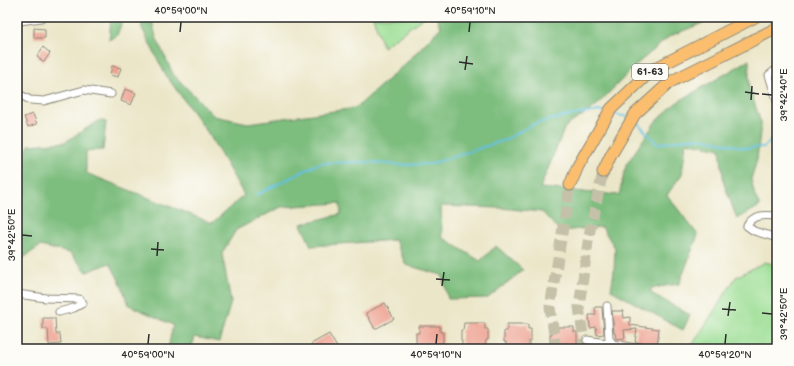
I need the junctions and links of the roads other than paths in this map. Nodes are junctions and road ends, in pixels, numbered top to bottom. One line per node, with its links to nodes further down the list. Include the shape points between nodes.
1 (755, 17): 10 (main road, 61-63, via 652,70 611,109)
2 (41, 18): 3 (street)
3 (17, 20)
4 (777, 28): 9 (main road, 61-63, via 670,82 635,114)
5 (777, 69): 8 (street, via 769,75)
6 (17, 93): 7 (street, via 30,100 44,101 84,90)
7 (111, 94)
8 (777, 101)
9 (603, 172)
10 (570, 185)
11 (777, 216): 12 (street, via 754,217 747,226 754,231)
12 (777, 238)
13 (17, 294): 15 (street, via 79,299 83,303)
14 (607, 306): 17 (street, via 609,339)
15 (59, 312)
16 (587, 340): 17 (street)
17 (614, 347): 18 (street)
18 (643, 349)

